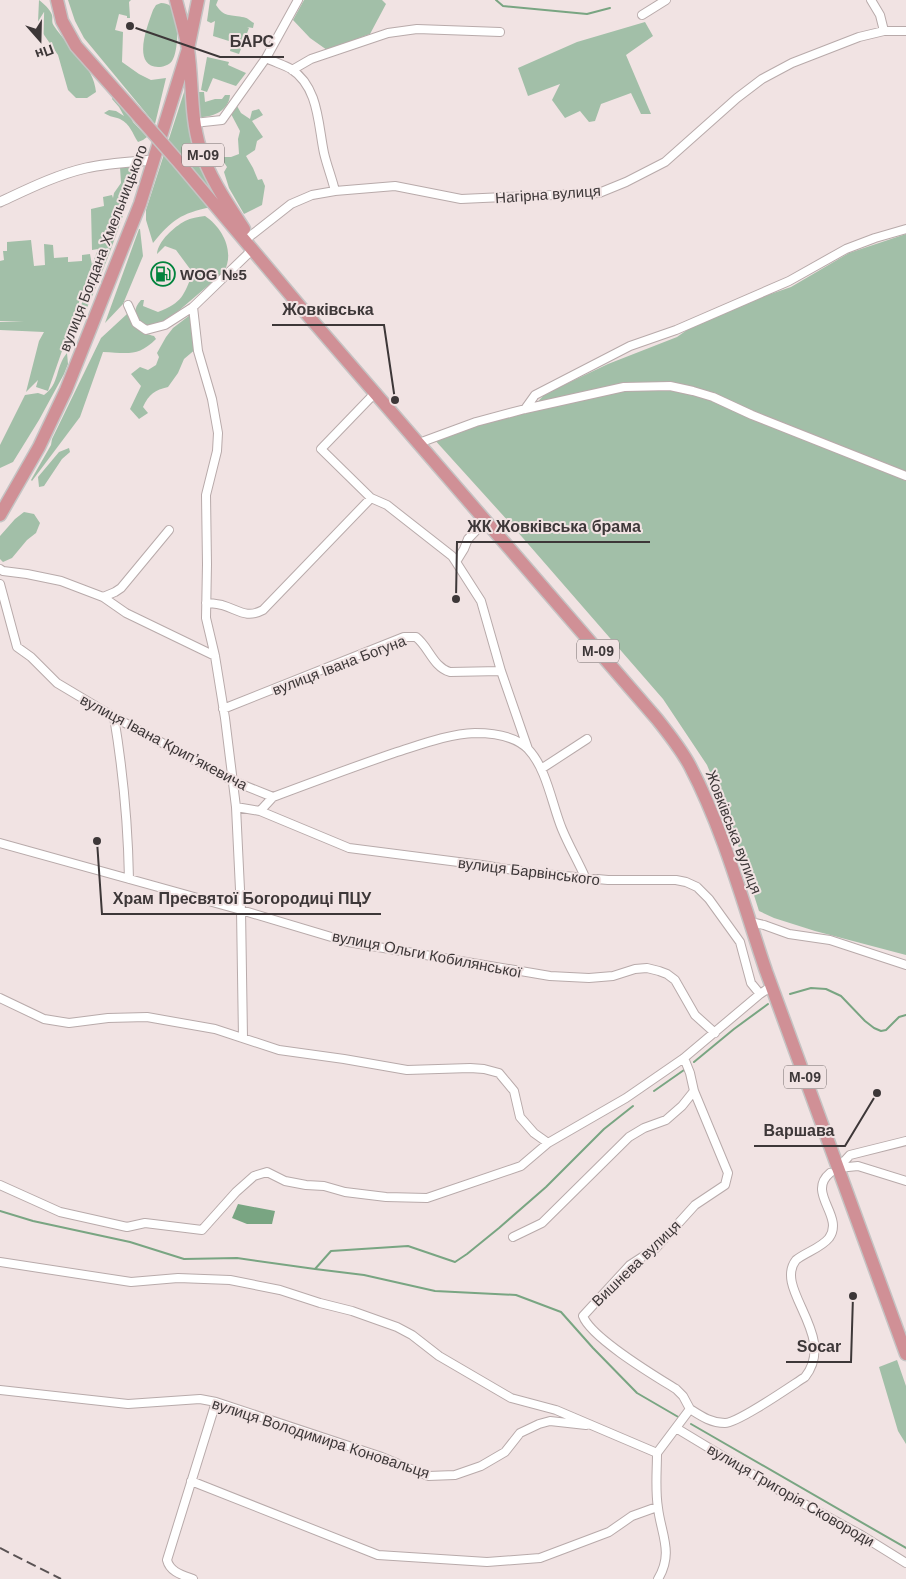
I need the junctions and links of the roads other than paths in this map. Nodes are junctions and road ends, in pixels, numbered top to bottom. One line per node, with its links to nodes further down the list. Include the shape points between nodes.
1 (56, 0): 19 (highway, М-09, bridge, via 62,21 76,46)
2 (176, 0): 11 (highway)
3 (198, 0): 11 (highway, вулиця Богдана Хмельницького / М-09)
4 (298, 0): 12 (street)
5 (666, 0): 7 (street)
6 (872, 0): 8 (street)
7 (642, 15)
8 (884, 31): 9 (street, Нагірна вулиця); 16 (street, Нагірна вулиця, via 859,36 792,63 730,104 665,162 598,193 461,199 395,186)
9 (906, 31)
10 (500, 32): 13 (street, via 417,29 388,33 311,59)
11 (188, 49): 14 (highway, М-09); 15 (highway, вулиця Богдана Хмельницького)
12 (266, 58): 13 (street); 14 (street, via 222,120)
13 (292, 70): 16 (street, via 311,92)
14 (194, 123): 19 (highway, М-09, via 208,167)
15 (154, 160): 17 (street, via 86,168); 27 (highway, вулиця Богдана Хмельницького, via 140,204 66,390 30,464)
16 (335, 190): 19 (street, Нагірна вулиця, via 291,204)
17 (0, 202)
18 (906, 229): 23 (street, via 846,249 790,280 676,330 630,346 535,395)
19 (251, 243): 21 (street, Нагірна вулиця); 22 (highway, М-09)
20 (128, 304): 21 (street, Нагірна вулиця, via 136,323 146,330 165,325)
21 (192, 307): 34 (street, via 198,351 218,433 206,495)
22 (375, 393): 24 (highway, Жовківська вулиця / М-09); 26 (street, via 321,449)
23 (525, 409): 24 (street, via 476,422); 25 (street, via 624,387 670,386 713,397)
24 (419, 443): 28 (highway, Жовківська вулиця / М-09)
25 (906, 476)
26 (371, 498): 30 (street, via 387,505); 34 (street, via 263,610 244,614)
27 (0, 515)
28 (486, 521): 30 (street, via 468,539); 50 (highway, Жовківська вулиця / М-09, via 679,748 710,807)
29 (168, 530): 33 (street, via 121,588)
30 (456, 562): 36 (street, via 481,602)
31 (0, 569): 33 (street, via 61,581)
32 (0, 584): 38 (street, вулиця Івана Крипʼякевича, via 17,647 57,683)
33 (103, 597): 35 (street, via 126,613)
34 (206, 603): 35 (street, via 206,618)
35 (215, 656): 37 (street)
36 (501, 671): 37 (street, вулиця Івана Богуна, via 443,670 422,642 416,637 404,637); 40 (street)
37 (223, 709): 42 (street)
38 (114, 717): 42 (street, вулиця Івана Крипʼякевича); 48 (street, via 128,841)
39 (587, 739): 41 (street)
40 (528, 749): 41 (street); 43 (street, via 518,741 490,733 454,735 373,760)
41 (541, 768): 47 (street, via 562,828)
42 (233, 781): 43 (street, вулиця Івана Крипʼякевича); 44 (street)
43 (273, 797): 45 (street)
44 (236, 807): 45 (street, вулиця Барвінського); 49 (street)
45 (260, 811): 47 (street, вулиця Барвінського, via 349,848)
46 (0, 843): 48 (street, вулиця Ольги Кобилянської)
47 (585, 877): 53 (street, вулиця Барвінського, via 676,880 697,886 740,942 751,983)
48 (128, 879): 49 (street, вулиця Ольги Кобилянської)
49 (241, 910): 55 (street, вулиця Ольги Кобилянської, via 348,942 550,976 589,978 613,976 635,969 659,970 675,980 695,1015); 56 (street)
50 (751, 922): 51 (street, via 789,934 830,940); 52 (highway, Жовківська вулиця / М-09)
51 (906, 965)
52 (772, 986): 53 (street); 61 (highway, М-09)
53 (760, 994): 55 (street)
54 (0, 998): 56 (street, via 44,1019 69,1023 147,1017 215,1029)
55 (715, 1033): 57 (street)
56 (243, 1038): 60 (street, via 279,1050 407,1070 470,1068 499,1073 514,1091 520,1117 534,1133)
57 (684, 1058): 58 (street); 60 (street, via 626,1098)
58 (694, 1092): 64 (street, via 666,1120 629,1137 542,1223); 69 (street, Вишнева вулиця, via 728,1173 725,1185 695,1205 656,1248 630,1265 583,1316 590,1327 620,1353 676,1389)
59 (906, 1141): 61 (street, via 850,1155)
60 (548, 1142): 63 (street, via 521,1166 427,1198 346,1192 285,1180 267,1172 254,1176 236,1192 202,1230 144,1223 127,1227 70,1215)
61 (834, 1170): 62 (street, via 858,1166); 66 (highway, М-09); 69 (street, via 824,1178 821,1187 832,1220 830,1237 796,1260 790,1272 815,1345 811,1367 805,1377 727,1423 710,1421)
62 (906, 1181)
63 (0, 1185)
64 (513, 1237)
65 (0, 1262): 70 (street, via 131,1282 178,1278 230,1280 280,1290 397,1327 511,1398 556,1410)
66 (906, 1354)
67 (0, 1390): 68 (street, вулиця Володимира Коновальця, via 128,1404 200,1399)
68 (216, 1402): 70 (street, вулиця Володимира Коновальця, via 382,1456 428,1476 455,1475 481,1466 505,1452 520,1433 538,1424 550,1421); 73 (street)
69 (690, 1409): 71 (street)
70 (596, 1426): 72 (street)
71 (676, 1428): 72 (street); 75 (street, вулиця Григорія Сковороди)
72 (658, 1453): 74 (street)
73 (191, 1481): 74 (street, via 378,1554 487,1562 540,1558 609,1532 632,1516); 76 (street, via 168,1565 176,1573)
74 (657, 1507): 77 (street, via 667,1545 663,1570)
75 (906, 1563)
76 (193, 1579)
77 (658, 1579)

